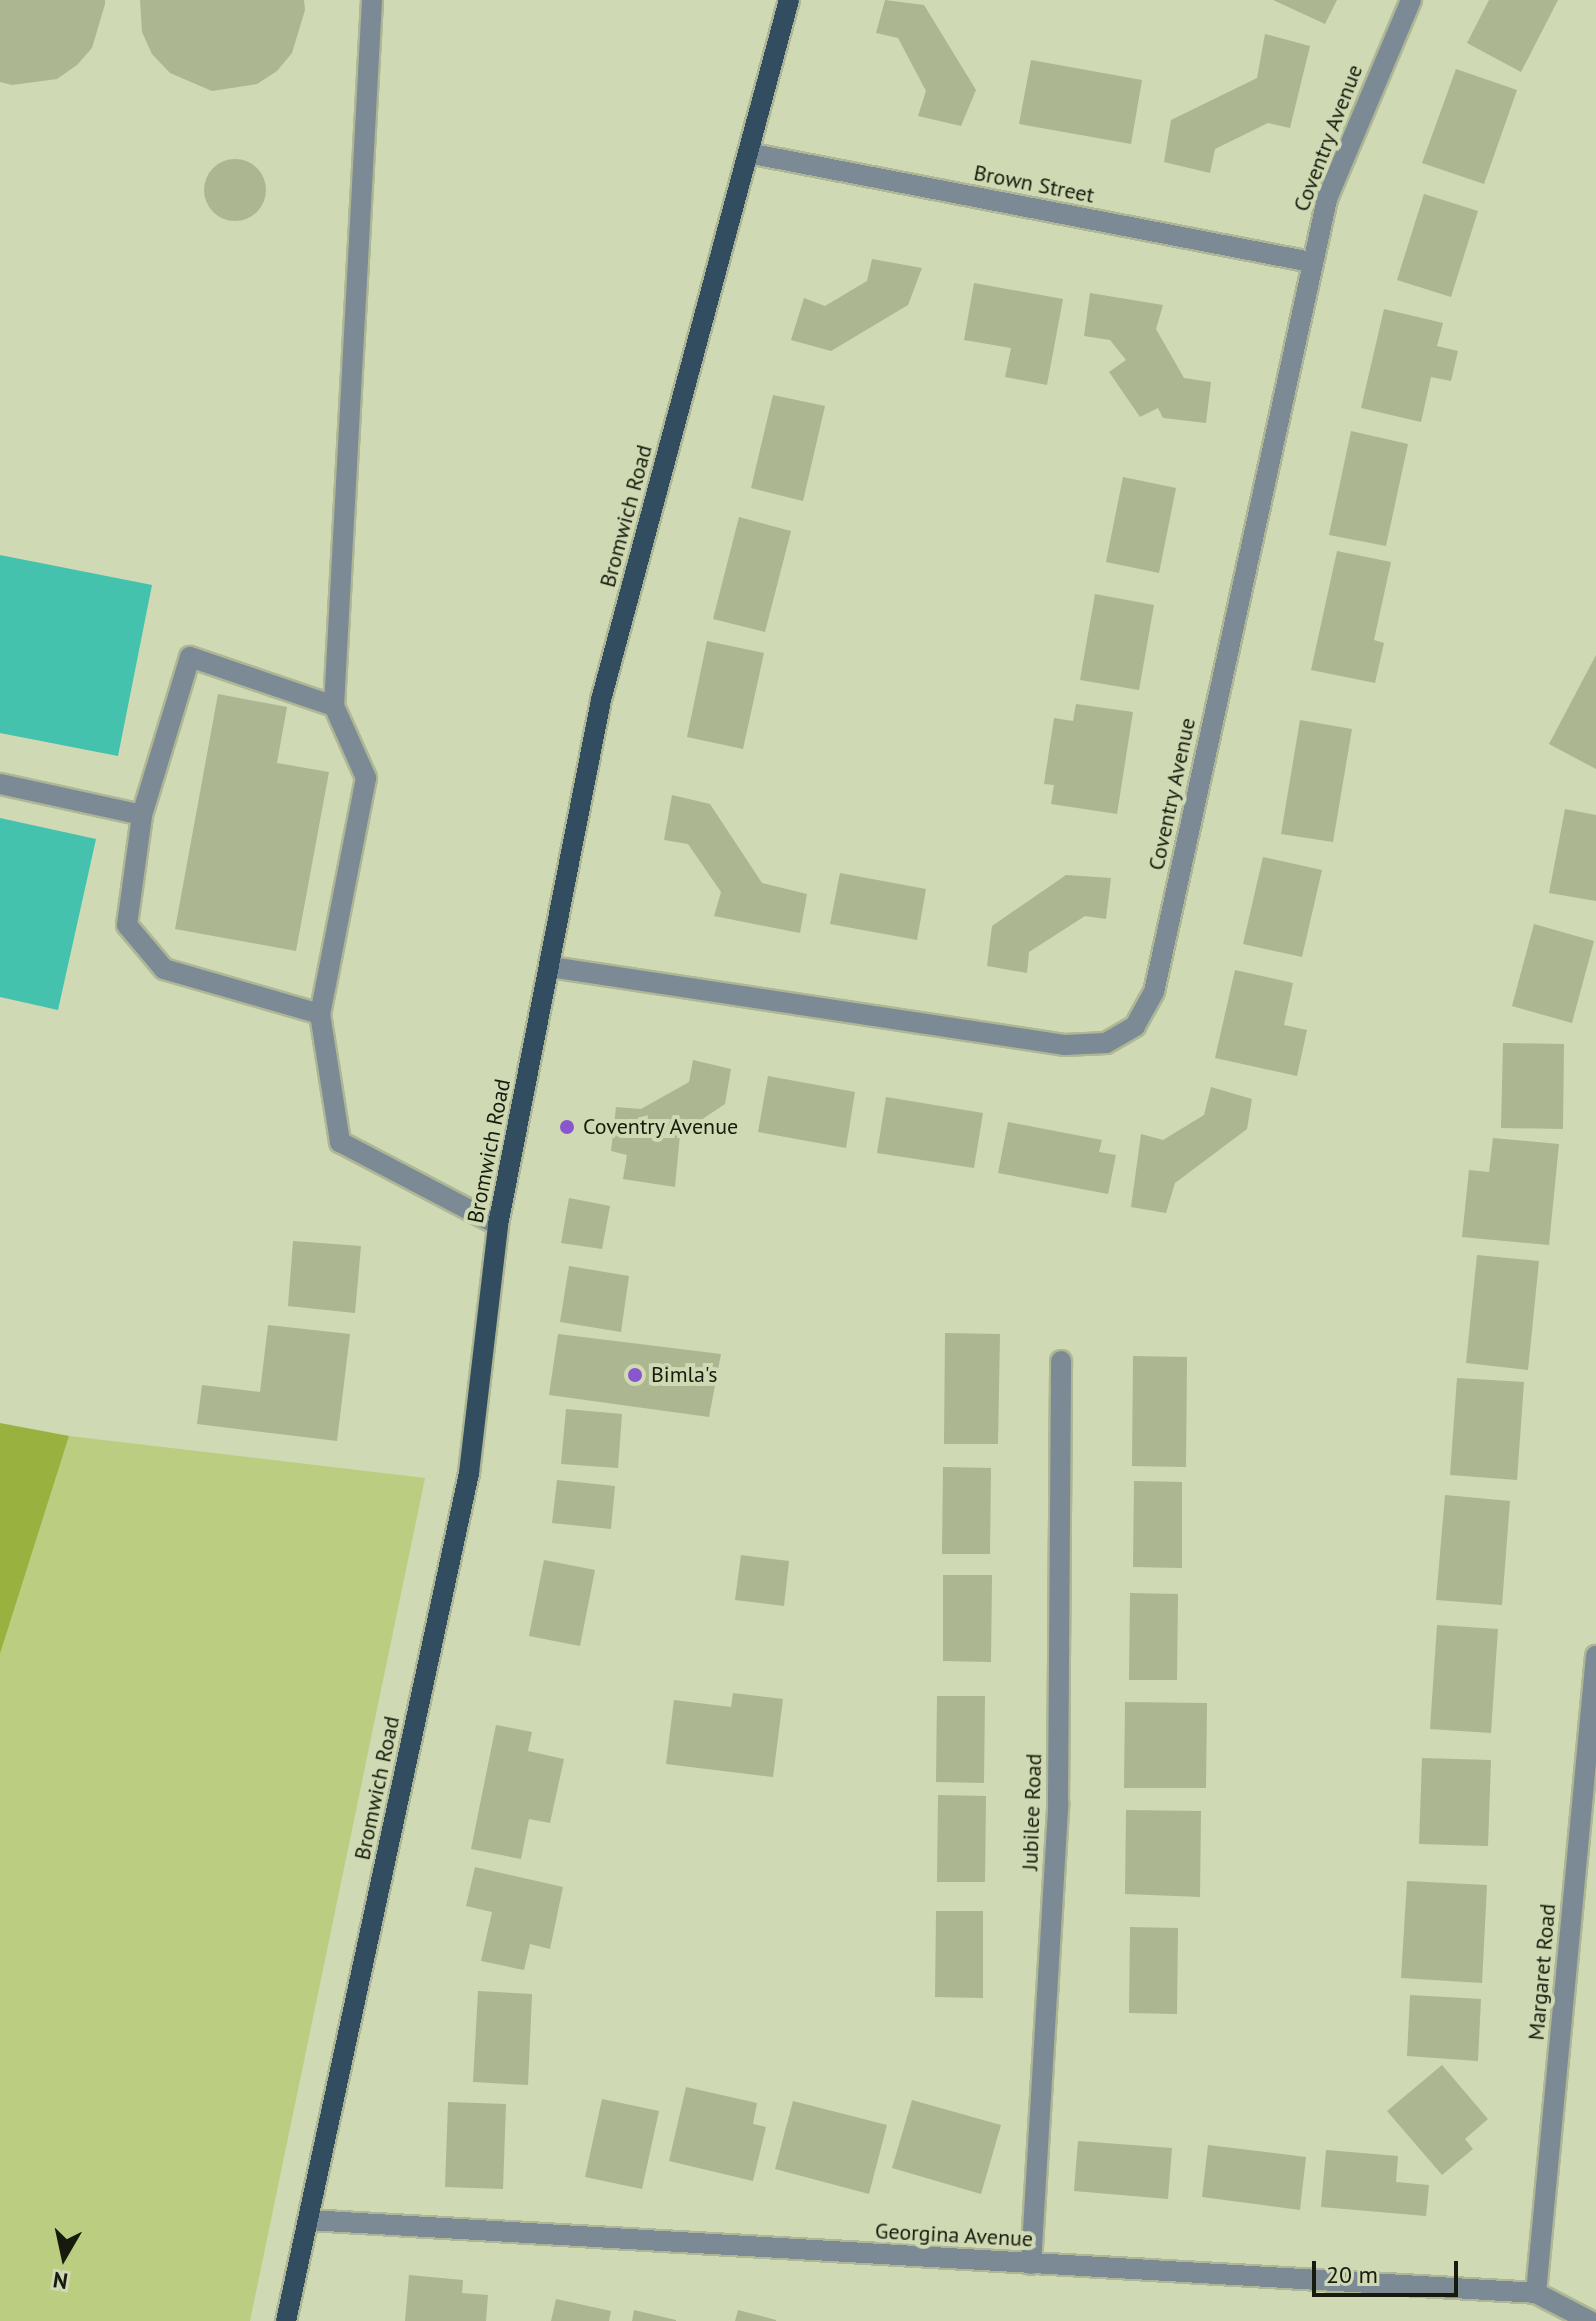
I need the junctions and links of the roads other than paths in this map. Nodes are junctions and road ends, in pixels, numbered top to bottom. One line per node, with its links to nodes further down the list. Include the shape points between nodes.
1 (372, 0): 6 (street)
2 (789, 0): 4 (main road, Bromwich Road)
3 (1411, 0): 5 (street, Coventry Avenue, via 1327,199)
4 (748, 153): 5 (street, Brown Street); 9 (main road, Bromwich Road, via 601,700)
5 (1311, 262): 9 (street, Coventry Avenue, via 1154,992 1135,1026 1106,1043 1065,1045)
6 (334, 706): 8 (street, via 190,657); 10 (street, via 366,778)
7 (0, 784): 8 (street)
8 (142, 815): 10 (street, via 127,925 164,969)
9 (551, 967): 11 (main road, Bromwich Road)
10 (320, 1014): 11 (street, via 340,1142)
11 (498, 1225): 14 (main road, Bromwich Road, via 469,1473)
12 (1061, 1361): 15 (street, Jubilee Road, via 1058,1803)
13 (1596, 1656): 16 (street, Margaret Road)
14 (309, 2220): 15 (street, Georgina Avenue); 17 (main road, Bromwich Road)
15 (1031, 2264): 16 (street, Georgina Avenue)
16 (1536, 2293): 18 (street, Georgina Avenue)
17 (286, 2321)
18 (1590, 2321)

